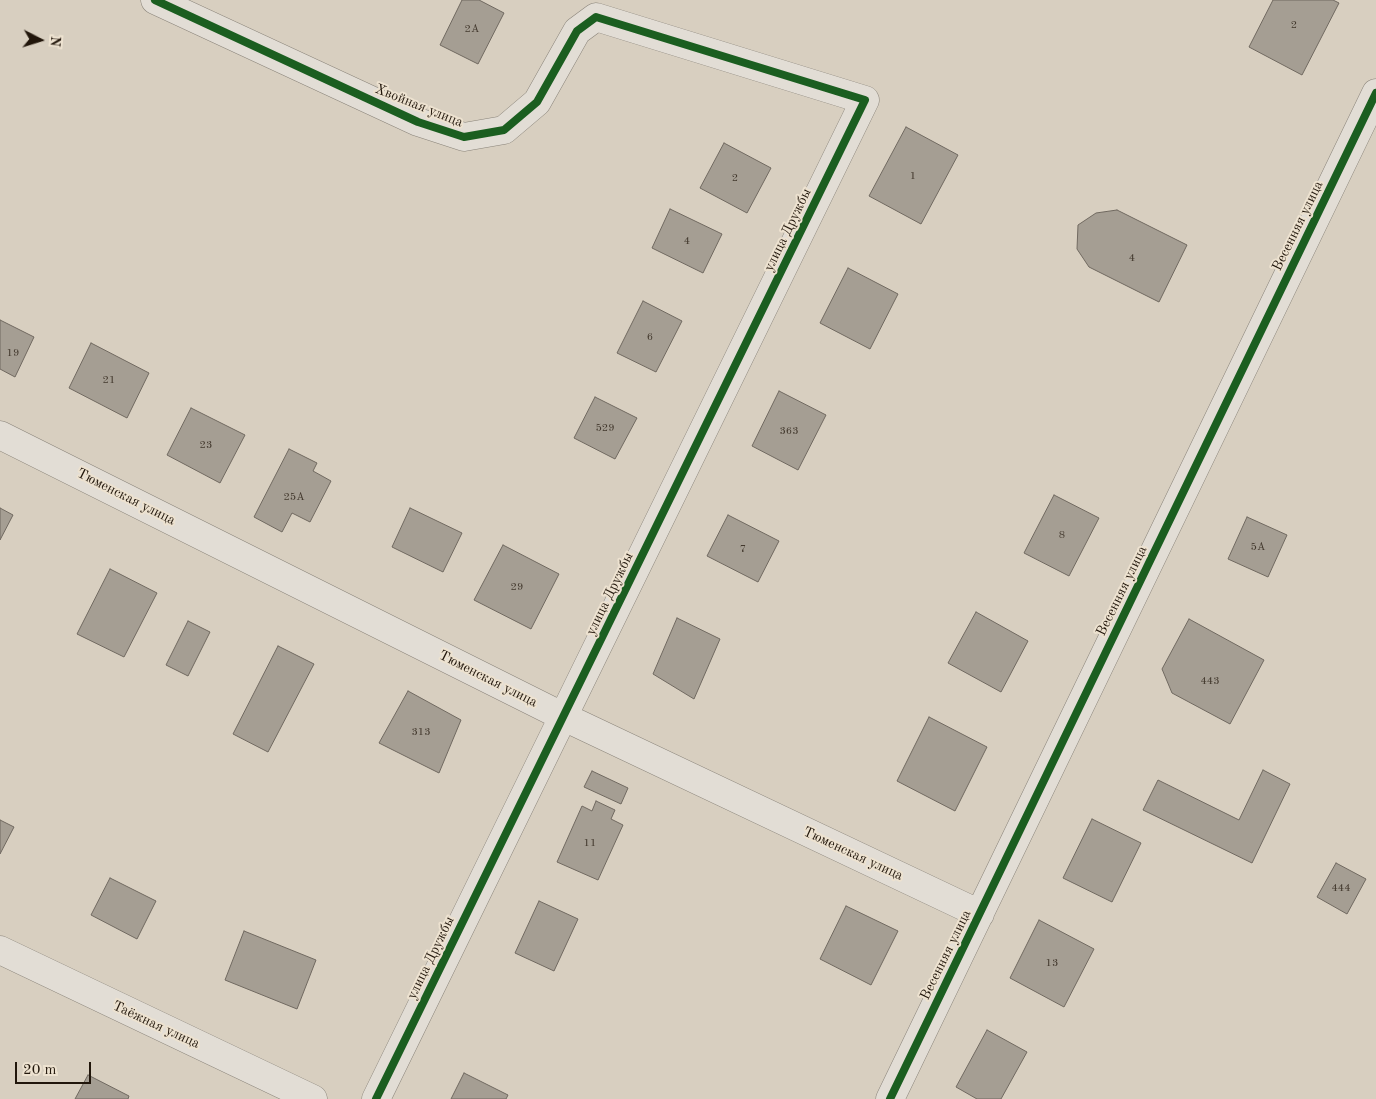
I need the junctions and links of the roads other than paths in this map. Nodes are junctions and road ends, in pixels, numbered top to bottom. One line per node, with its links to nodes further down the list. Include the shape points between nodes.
1 (155, 0): 3 (street, Хвойная улица, via 418,122 464,137 504,130 537,102 577,31 596,17)
2 (1376, 93): 6 (street, Весенняя улица)
3 (865, 100): 5 (street, улица Дружбы)
4 (0, 435): 5 (street, Тюменская улица)
5 (564, 716): 6 (street, Тюменская улица); 9 (street, улица Дружбы)
6 (980, 914): 10 (street, Весенняя улица)
7 (0, 950): 8 (street, Таёжная улица)
8 (313, 1099)
9 (376, 1099)
10 (890, 1099)

